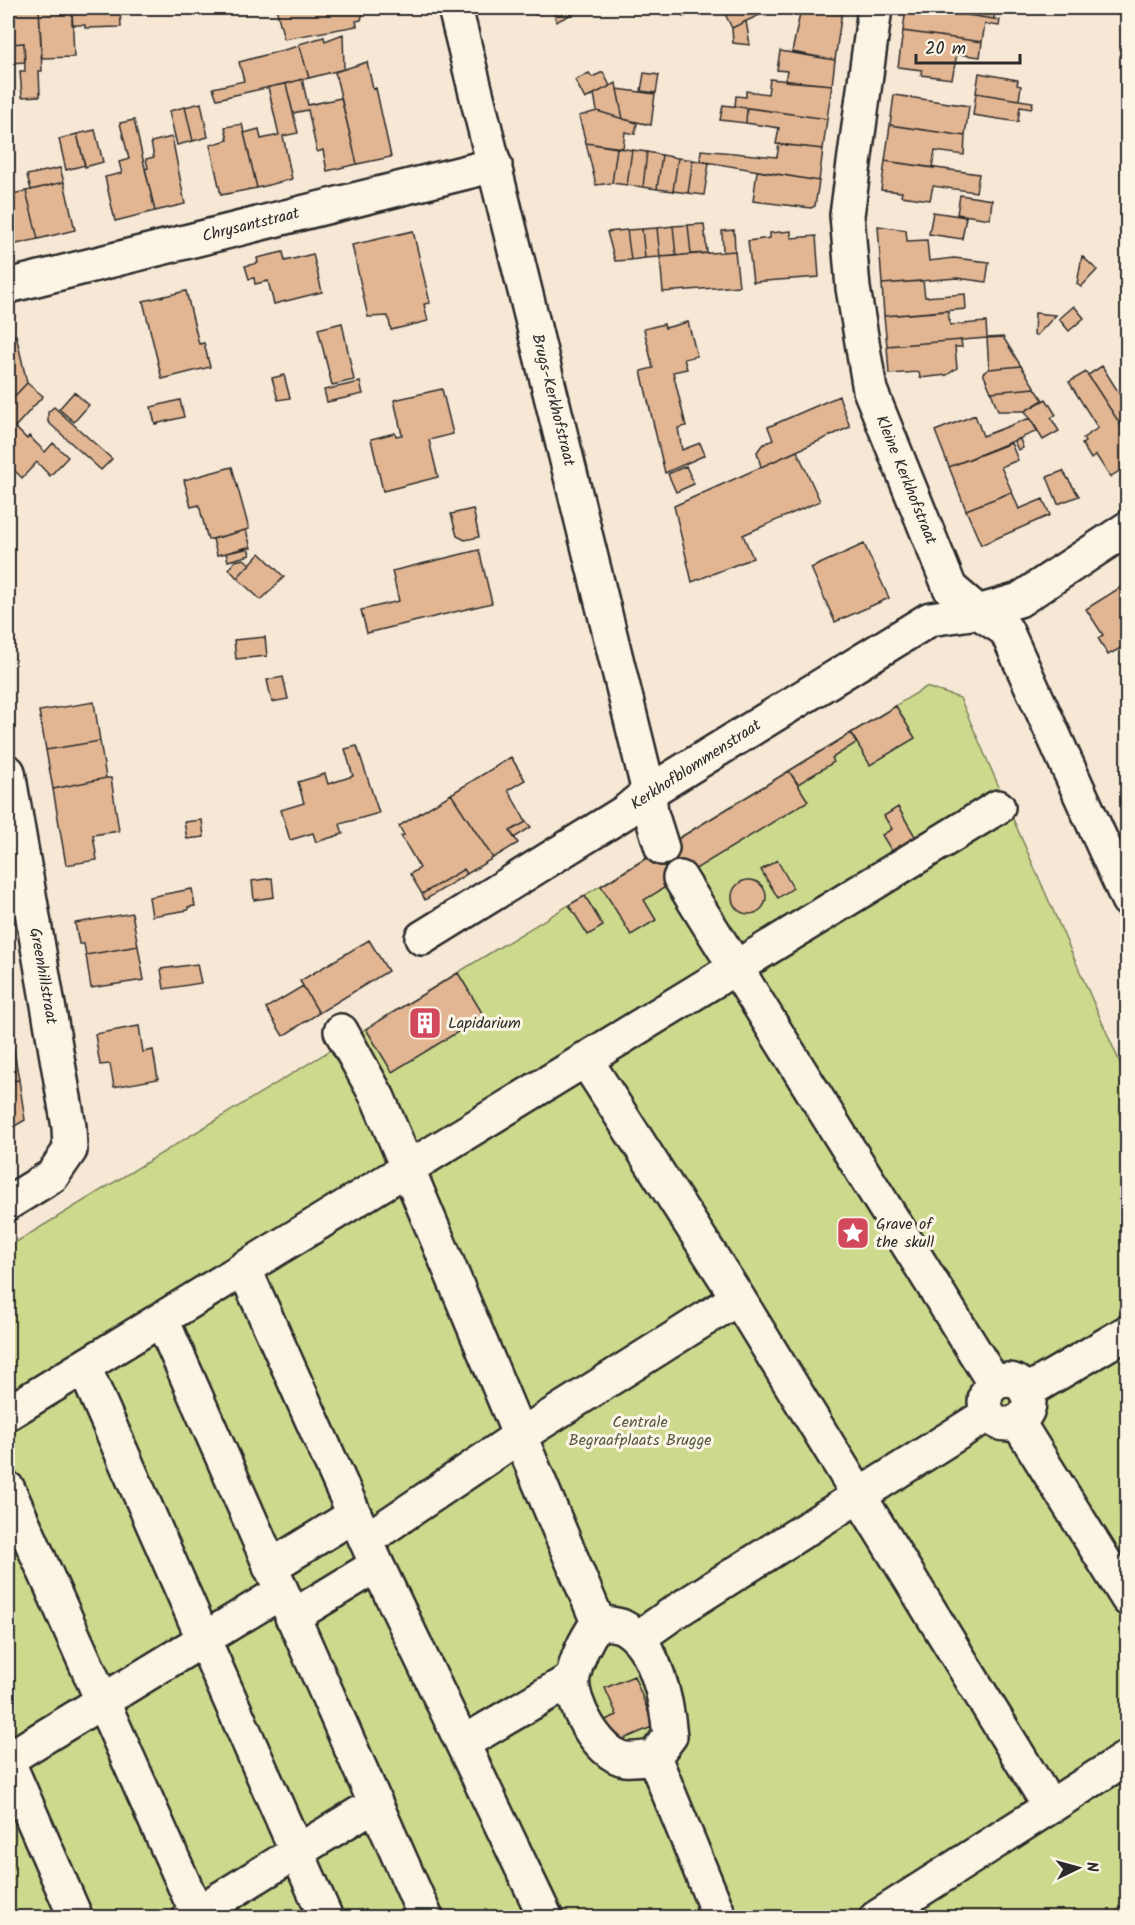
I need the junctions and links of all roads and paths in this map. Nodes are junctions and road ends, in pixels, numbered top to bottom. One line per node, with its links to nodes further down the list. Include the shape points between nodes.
1 (455, 8): 3 (street, Brugs-Kerkhofstraat)
2 (875, 8): 6 (street, Kleine Kerkhofstraat, via 847,215 853,288 868,379 950,588)
3 (495, 165): 4 (street, Chrysantstraat); 8 (street, Brugs-Kerkhofstraat)
4 (8, 286)
5 (1128, 528): 6 (street, Kerkhofblommenstraat, via 1019,600)
6 (978, 612): 8 (street, Kerkhofblommenstraat, via 930,619); 12 (street, Kleine Kerkhofstraat, via 1006,630)
7 (8, 772): 18 (street, Greenhillstraat, via 70,1150 52,1176)
8 (650, 792): 10 (street, Brugs-Kerkhofstraat, via 653,821); 13 (street, Kerkhofblommenstraat, via 625,812)
9 (998, 807): 14 (street)
10 (662, 848)
11 (680, 878): 14 (street)
12 (1128, 900)
13 (422, 938)
14 (735, 967): 16 (street); 24 (street)
15 (341, 1031): 17 (street, via 378,1098)
16 (585, 1059): 17 (street); 20 (street)
17 (407, 1168): 19 (street); 26 (street)
18 (8, 1203)
19 (244, 1268): 21 (street); 29 (street)
20 (738, 1298): 26 (street); 28 (street)
21 (162, 1320): 23 (street); 30 (street)
22 (1128, 1332): 24 (street)
23 (84, 1367): 25 (street); 34 (street)
24 (1006, 1403): 28 (street); 31 (street)
25 (8, 1413)
26 (520, 1436): 29 (street); 32 (street)
27 (8, 1490): 36 (street)
28 (860, 1497): 33 (street); 42 (street)
29 (366, 1540): 30 (street); 30 (street); 37 (street)
30 (281, 1592): 34 (street); 41 (street)
31 (1128, 1599)
32 (598, 1622): 33 (street, via 621,1626); 35 (street, via 584,1642)
33 (638, 1638): 38 (street, via 667,1702 670,1736)
34 (204, 1640): 36 (street); 43 (street)
35 (572, 1679): 37 (street); 38 (street, via 576,1699 594,1738 625,1759)
36 (102, 1701): 40 (street); 44 (street)
37 (463, 1743): 48 (street)
38 (654, 1757): 49 (street)
39 (1128, 1757): 42 (street)
40 (8, 1761): 45 (street)
41 (375, 1804): 43 (street); 47 (street)
42 (1050, 1807): 50 (street)
43 (297, 1851): 44 (street); 46 (street)
44 (195, 1916)
45 (76, 1917)
46 (326, 1917)
47 (426, 1917)
48 (546, 1917)
49 (720, 1917)
50 (876, 1917)

